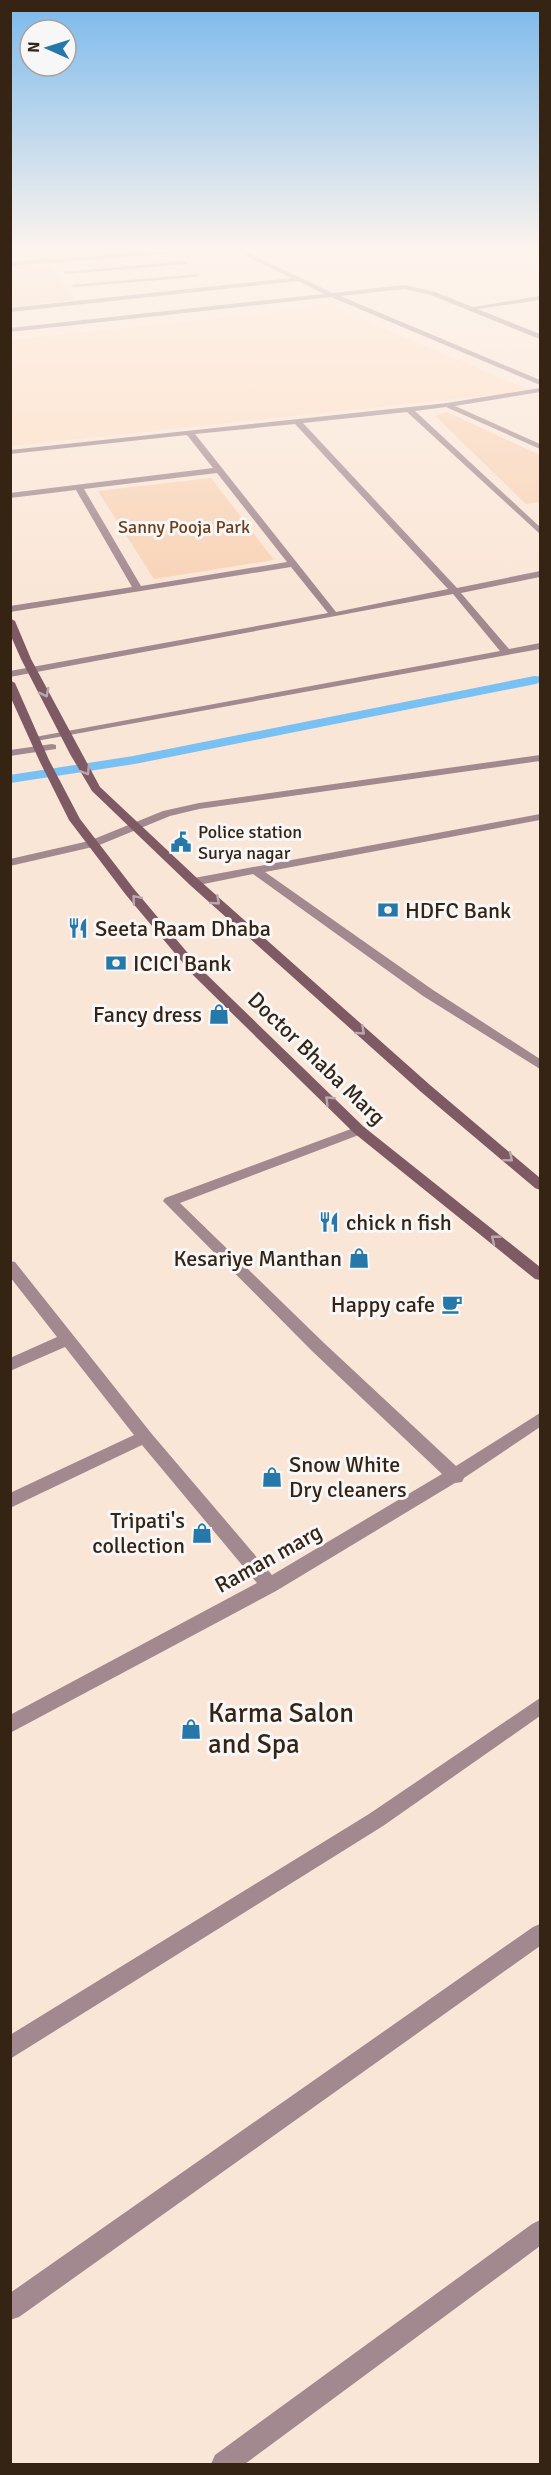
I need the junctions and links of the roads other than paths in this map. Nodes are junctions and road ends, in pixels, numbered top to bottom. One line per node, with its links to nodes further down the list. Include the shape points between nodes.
1 (496, 364): 2 (street)
2 (540, 382)
3 (540, 390): 4 (street)
4 (447, 405): 5 (street); 8 (street)
5 (409, 410): 6 (street); 13 (street, via 526,513)
6 (297, 421): 7 (street); 17 (street)
7 (189, 432): 9 (street); 10 (street)
8 (540, 447)
9 (10, 452)
10 (220, 470): 11 (street); 14 (street)
11 (78, 486): 12 (street); 16 (street)
12 (10, 496)
13 (540, 531)
14 (294, 564): 16 (street); 19 (street)
15 (540, 574): 17 (street)
16 (138, 589): 18 (street)
17 (454, 591): 19 (street); 22 (street)
18 (10, 609)
19 (334, 615): 23 (street)
20 (10, 621): 23 (street, Doctor Bhaba Marg)
21 (540, 646): 22 (street)
22 (506, 652): 26 (street)
23 (34, 671): 24 (street); 26 (street, Doctor Bhaba Marg, one-way to 26)
24 (10, 674)
25 (10, 683): 27 (street, Doctor Bhaba Marg)
26 (71, 744): 27 (street); 31 (street, Doctor Bhaba Marg, one-way to 31, via 96,789)
27 (40, 750): 28 (street); 32 (street, Doctor Bhaba Marg, via 75,820)
28 (10, 753)
29 (540, 758): 31 (street, via 198,806 167,813)
30 (540, 817): 34 (street)
31 (138, 827): 32 (street); 35 (street, Doctor Bhaba Marg)
32 (93, 843): 33 (street); 37 (street, Doctor Bhaba Marg, one-way to 32, via 198,973)
33 (10, 863)
34 (256, 871): 35 (street); 36 (street, via 428,993)
35 (194, 882): 38 (street, Doctor Bhaba Marg, one-way to 38)
36 (540, 1065)
37 (359, 1130): 40 (street, Doctor Bhaba Marg, one-way to 37); 45 (street, via 170,1202)
38 (540, 1185)
39 (10, 1266): 41 (street)
40 (540, 1275)
41 (69, 1338): 42 (street); 44 (street)
42 (10, 1365)
43 (540, 1419): 45 (street, Raman marg)
44 (145, 1437): 46 (street); 47 (street)
45 (456, 1477): 47 (street, Raman marg)
46 (10, 1501)
47 (270, 1586): 49 (street, Raman marg)
48 (540, 1706): 51 (street, via 376,1821)
49 (10, 1725)
50 (540, 1934): 53 (street)
51 (10, 2048)
52 (540, 2232): 54 (street)
53 (10, 2308)
54 (224, 2464)

